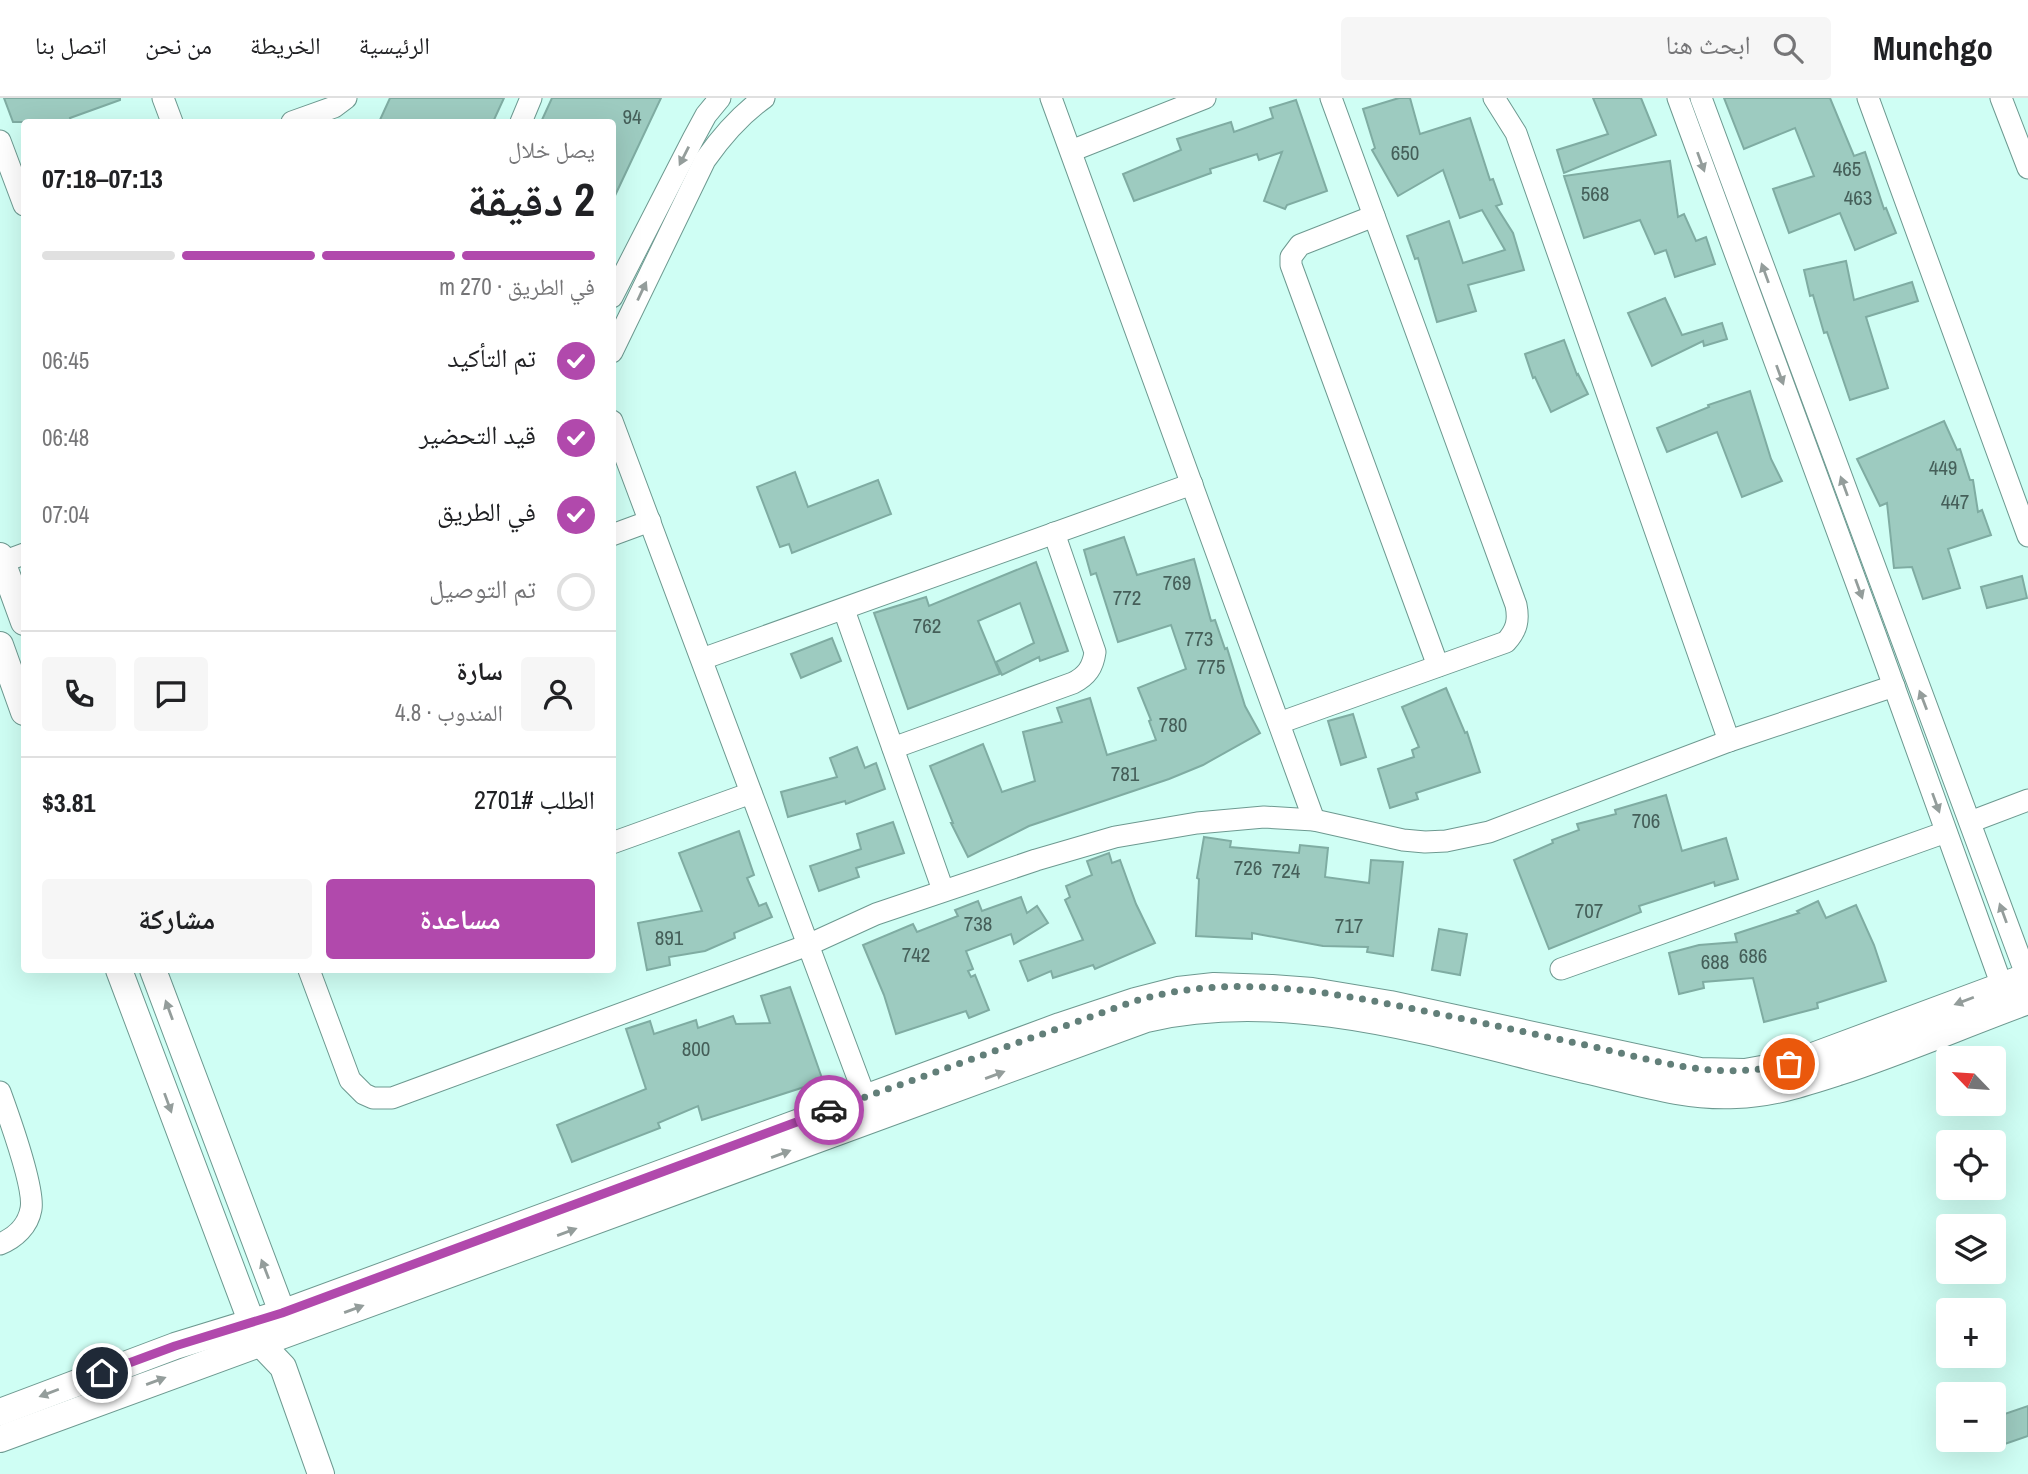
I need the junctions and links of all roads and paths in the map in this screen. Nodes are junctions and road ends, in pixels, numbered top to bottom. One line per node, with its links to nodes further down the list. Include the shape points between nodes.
1 (163, 98): 14 (street)
2 (346, 98): 15 (street)
3 (531, 98): 16 (street)
4 (764, 98): 21 (street, via 722,137)
5 (1051, 98): 18 (street)
6 (1205, 98): 18 (street)
7 (1331, 98): 22 (street)
8 (1494, 98): 41 (street, via 1516,133)
9 (1678, 98): 34 (street, one-way to 34)
10 (1701, 98): 34 (street, one-way to 10)
11 (1868, 98): 30 (street)
12 (2001, 98): 19 (street)
13 (713, 103): 21 (street, one-way to 21)
14 (171, 119)
15 (300, 119)
16 (522, 119)
17 (0, 141): 20 (street)
18 (1071, 151): 26 (street)
19 (2028, 168)
20 (21, 197)
21 (667, 213): 23 (street); 24 (street, one-way to 21)
22 (1374, 216): 37 (street, via 1518,612 1516,628 1506,642); 37 (street, via 1300,245 1291,265)
23 (616, 291)
24 (616, 342)
25 (616, 432): 27 (street)
26 (1192, 484): 28 (street); 40 (street)
27 (650, 521): 29 (street); 35 (street)
28 (1054, 533): 32 (street); 42 (street, via 1092,642 1090,671 1073,682)
29 (616, 534)
30 (2028, 536)
31 (9, 568): 33 (street)
32 (844, 610): 35 (street); 42 (street)
33 (21, 611)
34 (1884, 627): 38 (street); 46 (street, one-way to 34)
35 (702, 659): 43 (street)
36 (3, 663): 39 (street)
37 (1438, 666): 40 (street)
38 (1894, 686): 41 (street); 47 (street, one-way to 47)
39 (21, 705)
40 (1279, 723): 45 (street)
41 (1729, 741): 45 (street, via 1468,838 1403,840)
42 (893, 748): 49 (street)
43 (751, 793): 48 (street); 50 (street)
44 (2028, 800): 46 (street)
45 (1314, 820): 49 (street, via 1251,818 1127,835)
46 (1970, 822): 55 (street, one-way to 46)
47 (1946, 832): 51 (street); 55 (street)
48 (616, 842)
49 (943, 890): 50 (street)
50 (808, 945): 54 (street, via 382,1099 364,1094 350,1080); 60 (street)
51 (1561, 969)
52 (120, 973): 58 (street)
53 (154, 973): 57 (street, one-way to 53)
54 (310, 973)
55 (2021, 985): 56 (street, via 1876,1047 1745,1072 1700,1071 1351,996 1232,986 1161,993)
56 (1065, 1037): 60 (street); 62 (street, one-way to 56)
57 (180, 1041): 58 (street); 62 (street, one-way to 57)
58 (150, 1054): 63 (street, one-way to 63)
59 (0, 1092): 61 (street, via 32,1208 25,1226 12,1240)
60 (865, 1097): 62 (street)
61 (0, 1244)
62 (286, 1323): 63 (street); 64 (street)
63 (255, 1332): 64 (street); 65 (street, one-way to 65, via 175,1346); 66 (street, one-way to 63)
64 (282, 1367): 67 (street)
65 (0, 1412)
66 (0, 1439)
67 (320, 1474)

